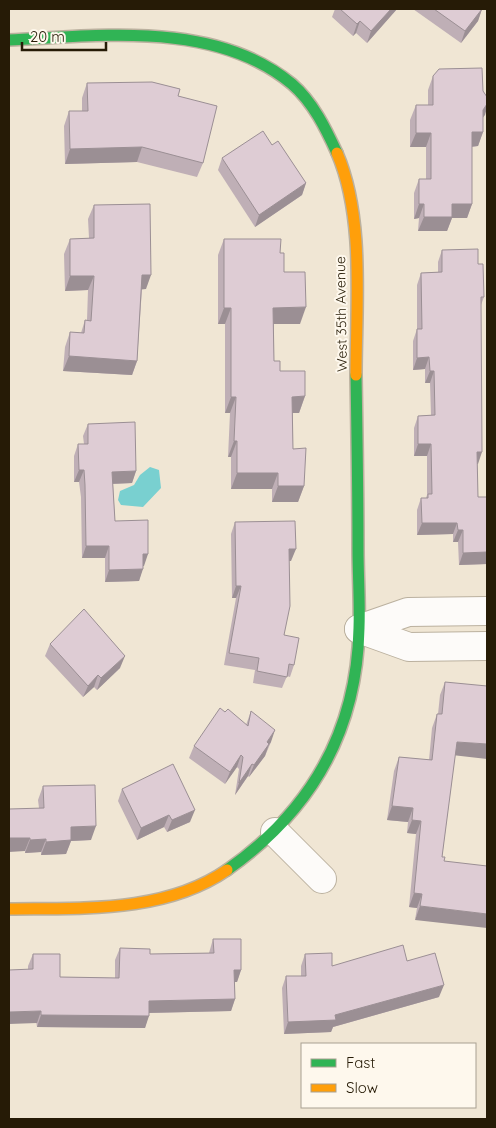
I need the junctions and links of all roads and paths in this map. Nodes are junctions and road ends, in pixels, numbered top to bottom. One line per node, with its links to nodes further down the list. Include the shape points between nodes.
1 (9, 40): 3 (street, West 35th Avenue, via 158,35 194,39 228,49 272,69 299,90 319,115 336,146 347,179 355,226)
2 (487, 611): 3 (street, via 408,612)
3 (359, 630): 4 (street, via 409,647); 5 (street, West 35th Avenue, via 357,669 345,720 327,763)
4 (487, 646)
5 (275, 832): 6 (street); 7 (street, West 35th Avenue, via 216,877 165,898 130,904)
6 (322, 879)
7 (9, 910)

